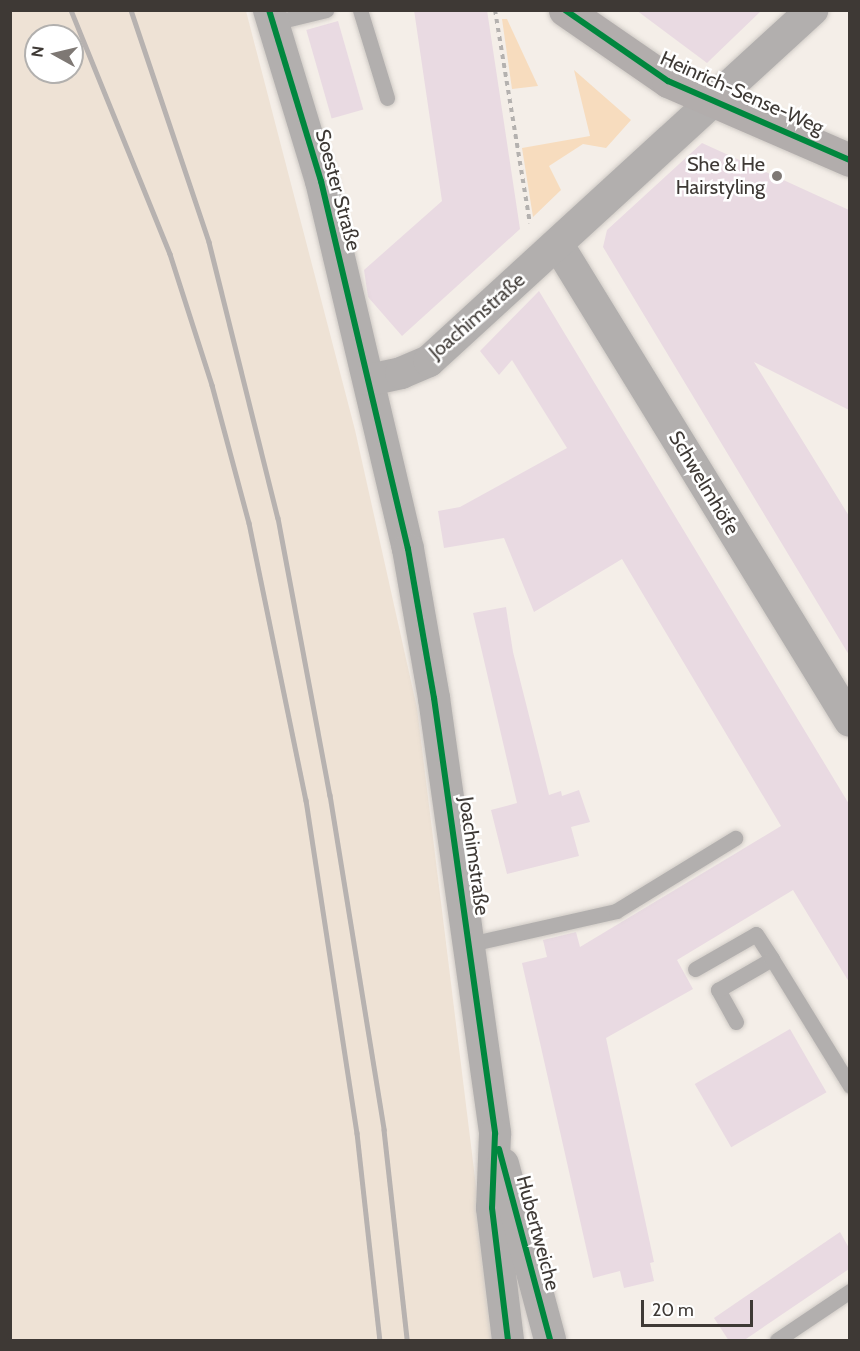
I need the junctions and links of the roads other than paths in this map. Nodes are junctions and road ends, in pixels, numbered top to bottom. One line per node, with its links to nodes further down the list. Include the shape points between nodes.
1 (326, 10): 5 (lane)
2 (360, 10): 6 (lane)
3 (565, 10): 7 (main road, Heinrich-Sense-Weg, via 652,72)
4 (812, 10): 7 (street, Joachimstraße)
5 (271, 17): 10 (street, Soester Straße, via 321,181)
6 (387, 98)
7 (714, 102): 8 (main road, Heinrich-Sense-Weg); 9 (street, Joachimstraße)
8 (849, 160)
9 (552, 250): 10 (street, Joachimstraße, via 429,360 401,373); 11 (street, Schwelmhöfe)
10 (369, 381): 13 (street, Joachimstraße, via 408,549)
11 (849, 721)
12 (735, 838): 13 (lane, via 616,911)
13 (470, 944): 18 (street, Joachimstraße)
14 (772, 959): 15 (lane, via 756,934); 16 (lane, via 718,990); 17 (lane)
15 (695, 969)
16 (736, 1022)
17 (849, 1086)
18 (495, 1134): 20 (street, Joachimstraße, via 492,1208); 21 (street, Hubertweiche)
19 (849, 1291): 22 (lane)
20 (508, 1341)
21 (550, 1341)
22 (777, 1341)

